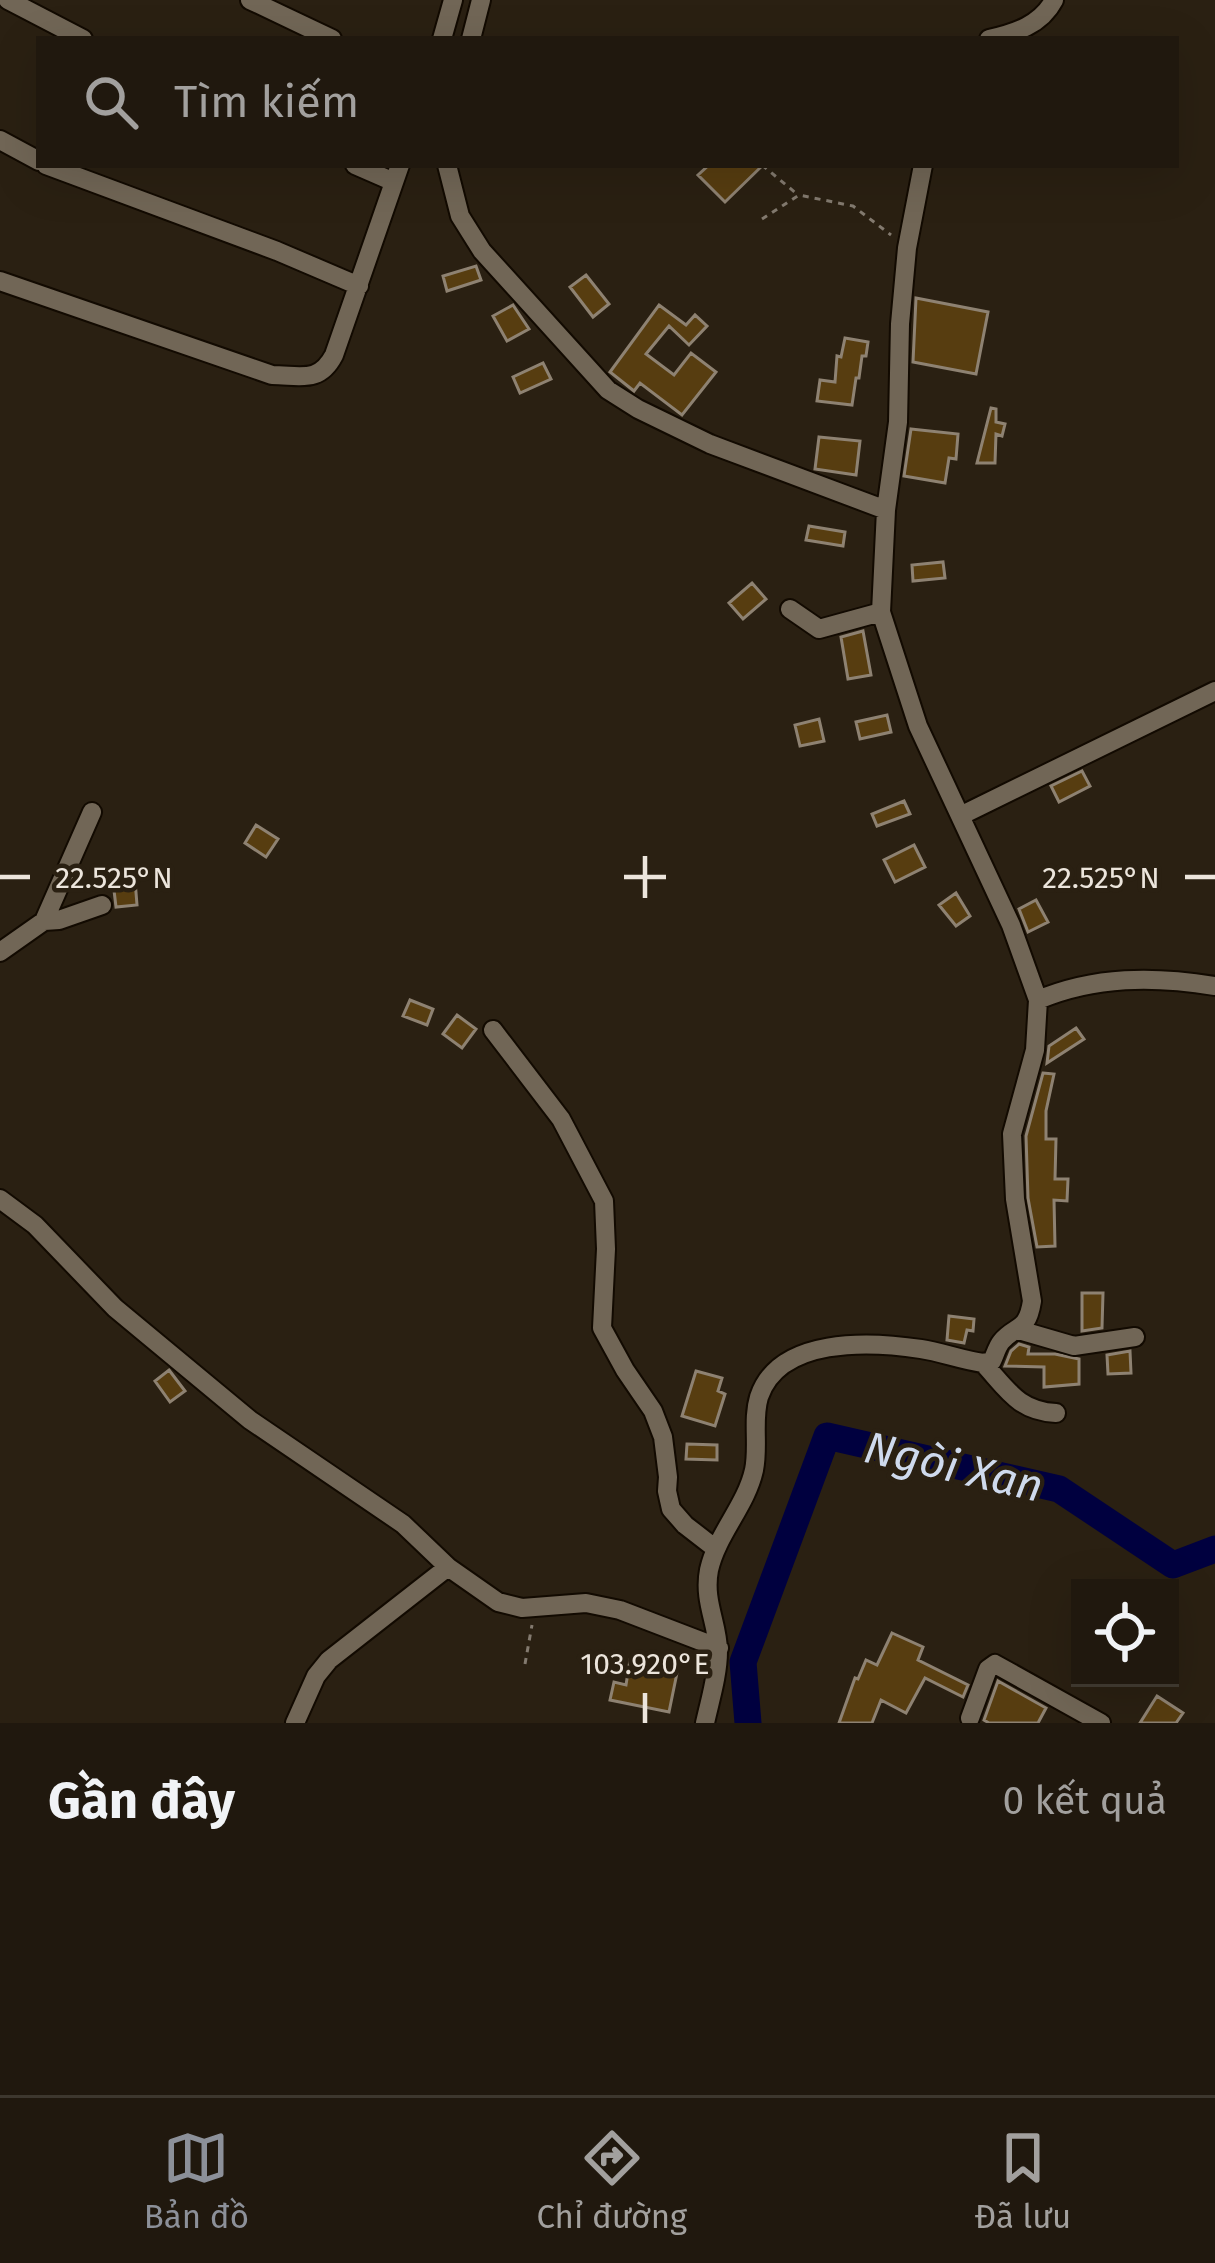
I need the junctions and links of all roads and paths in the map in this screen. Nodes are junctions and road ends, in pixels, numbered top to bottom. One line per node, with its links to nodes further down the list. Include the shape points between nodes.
1 (8, 0): 6 (street)
2 (250, 0): 7 (street)
3 (453, 0): 8 (street)
4 (481, 0): 9 (street)
5 (1054, 0): 10 (street, via 1037,21)
6 (77, 36)
7 (326, 36)
8 (443, 36)
9 (472, 36)
10 (1000, 36)
11 (0, 140): 12 (street)
12 (36, 160)
13 (55, 168): 22 (street)
14 (448, 168): 23 (street, via 460,216 482,251 608,390 710,444)
15 (766, 168): 18 (path)
16 (922, 168): 20 (street)
17 (397, 174): 22 (street)
18 (799, 195): 19 (path); 20 (path, via 854,206)
19 (762, 219)
20 (907, 248): 23 (street)
21 (0, 281): 22 (street, via 272,375 310,376 327,369)
22 (359, 286)
23 (886, 510): 25 (street)
24 (790, 609): 25 (street, via 819,628)
25 (881, 612): 28 (street, via 918,727)
26 (1215, 691): 28 (street)
27 (92, 812): 30 (street)
28 (960, 816): 33 (street)
29 (102, 905): 30 (street)
30 (44, 920): 31 (street)
31 (0, 952)
32 (1215, 986): 33 (street, via 1104,980)
33 (1038, 1000): 36 (street, via 1035,1050 1012,1134 1032,1301)
34 (493, 1030): 40 (street, via 561,1119 604,1202 602,1328 663,1437 671,1509)
35 (0, 1199): 41 (street, via 250,1420 403,1524)
36 (1019, 1330): 37 (street, via 1074,1346); 38 (street)
37 (1135, 1337)
38 (983, 1364): 39 (street, via 1019,1402); 40 (street, via 873,1346 789,1359 759,1398 755,1467)
39 (1056, 1413)
40 (716, 1550): 43 (street, via 707,1583)
41 (448, 1567): 42 (street, via 499,1602); 46 (street, via 329,1660)
42 (546, 1606): 43 (street, via 620,1610); 44 (path, via 529,1633)
43 (718, 1648): 47 (street)
44 (525, 1664)
45 (970, 1718): 48 (street, via 995,1664)
46 (295, 1723)
47 (705, 1723)
48 (1101, 1723)

